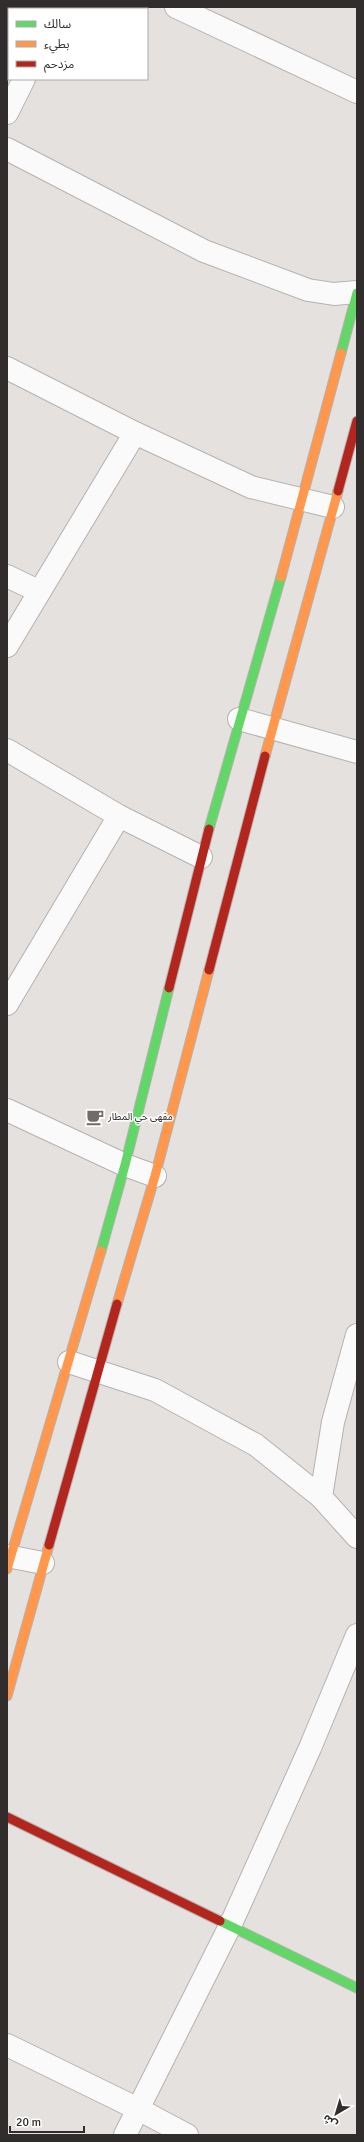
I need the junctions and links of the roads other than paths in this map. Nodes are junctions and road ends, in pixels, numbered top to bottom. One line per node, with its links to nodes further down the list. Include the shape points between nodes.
1 (176, 7): 3 (street)
2 (24, 80): 4 (street)
3 (357, 92)
4 (7, 113)
5 (7, 149): 6 (street, via 204,251 308,290 334,294)
6 (357, 292): 10 (street)
7 (7, 368): 9 (street)
8 (357, 421): 11 (street)
9 (135, 433): 10 (street, via 251,487); 13 (street)
10 (303, 498): 11 (street); 15 (street)
11 (333, 507): 16 (street)
12 (7, 576): 13 (street)
13 (38, 591): 14 (street)
14 (7, 646)
15 (239, 719): 16 (street); 20 (street)
16 (272, 728): 18 (street); 24 (street)
17 (7, 750): 19 (street)
18 (357, 752)
19 (119, 816): 20 (street); 21 (street)
20 (201, 858): 23 (street)
21 (7, 1004)
22 (7, 1110): 23 (street)
23 (126, 1165): 24 (street); 26 (street)
24 (155, 1176): 27 (street)
25 (357, 1335): 28 (street, via 333,1422)
26 (70, 1362): 27 (street); 30 (street)
27 (96, 1370): 28 (street, via 155,1390 256,1445); 31 (street)
28 (321, 1497): 29 (street)
29 (357, 1537)
30 (8, 1561): 31 (street)
31 (43, 1563): 33 (street)
32 (357, 1635): 35 (street, via 310,1748)
33 (7, 1696)
34 (7, 1817): 35 (street)
35 (230, 1926): 36 (street); 38 (street)
36 (357, 1988)
37 (7, 2044): 38 (street)
38 (138, 2109): 39 (street); 40 (street)
39 (125, 2135)
40 (187, 2135)

